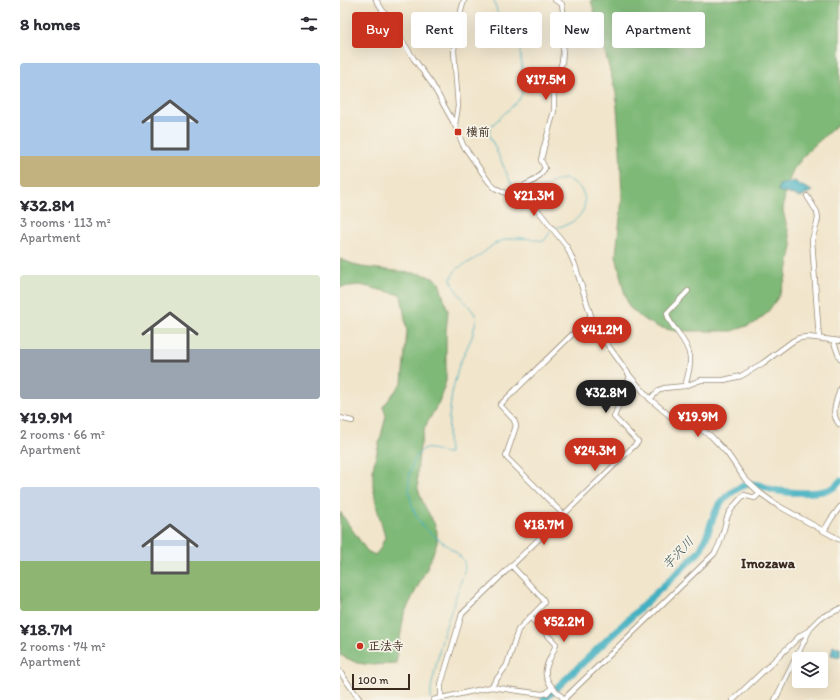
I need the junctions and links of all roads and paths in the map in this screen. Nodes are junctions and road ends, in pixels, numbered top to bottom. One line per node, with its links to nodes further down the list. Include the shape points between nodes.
1 (376, 0): 4 (street, via 432,84)
2 (464, 0): 4 (street, via 456,30 458,106)
3 (555, 0): 5 (street, via 562,4 564,18 562,62 554,86 554,111 541,160 545,168 540,176 525,186)
4 (455, 125): 5 (street, via 463,145 495,188 508,194)
5 (524, 196): 8 (street, via 552,226 572,254)
6 (807, 196): 9 (street, via 818,218 812,240)
7 (688, 291): 14 (street, via 667,314 690,353 690,370)
8 (591, 316): 13 (street, via 597,330); 22 (street, via 500,405 516,423 507,458)
9 (819, 338): 10 (street); 14 (street, via 796,339 741,376 724,380 701,380)
10 (833, 340): 11 (street); 12 (street)
11 (840, 341)
12 (840, 359)
13 (630, 376): 16 (street); 22 (street, via 614,416 638,442)
14 (685, 386): 16 (street, via 659,390)
15 (840, 388): 19 (street, via 834,415)
16 (650, 399): 20 (street, via 670,416 711,436 746,480)
17 (340, 418): 18 (street)
18 (352, 421)
19 (840, 425)
20 (760, 493): 23 (street); 33 (street, via 756,498 744,495 738,501 730,511 719,547 714,554)
21 (840, 507): 23 (street)
22 (564, 514): 25 (street)
23 (824, 530): 24 (street)
24 (840, 540)
25 (512, 566): 27 (street, via 544,600); 32 (street, via 462,614 441,684)
26 (840, 608): 28 (street, via 820,618)
27 (530, 617): 30 (street, via 518,630 507,665); 31 (street, via 556,644 545,671 547,681)
28 (808, 632): 36 (street, via 801,635); 37 (street)
29 (340, 672): 34 (street)
30 (491, 687): 31 (street, via 542,694); 32 (street)
31 (553, 688): 33 (street)
32 (440, 698): 35 (street)
33 (564, 699)
34 (360, 700)
35 (433, 700)
36 (733, 700)
37 (775, 700)

